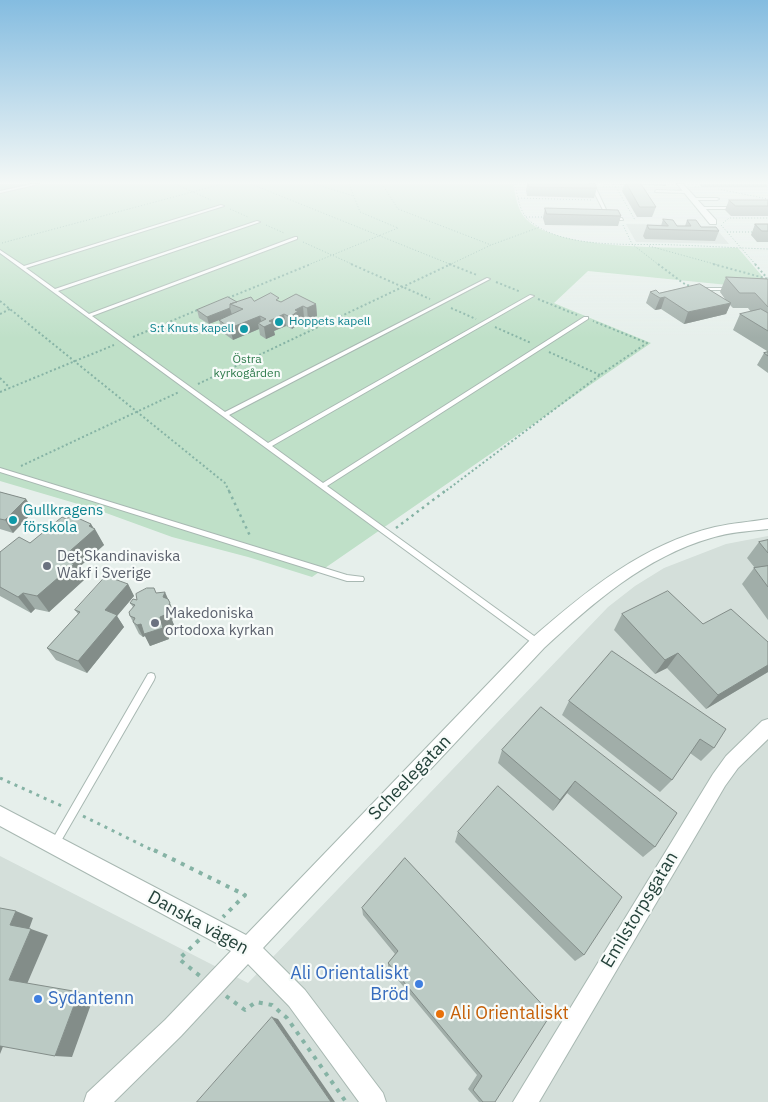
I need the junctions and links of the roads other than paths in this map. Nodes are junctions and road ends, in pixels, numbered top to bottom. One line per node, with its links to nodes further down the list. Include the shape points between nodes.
1 (127, 235): 5 (lane)
2 (218, 235): 8 (lane)
3 (296, 238): 11 (lane)
4 (0, 251): 5 (lane)
5 (22, 268): 8 (lane)
6 (488, 279): 13 (lane)
7 (734, 290): 10 (lane, via 698,289 697,292)
8 (54, 291): 11 (lane)
9 (532, 296): 14 (lane)
10 (704, 297)
11 (88, 316): 13 (lane)
12 (586, 318): 16 (lane)
13 (224, 415): 14 (lane)
14 (267, 446): 16 (lane)
15 (0, 470): 18 (lane)
16 (322, 486): 19 (lane)
17 (768, 524): 19 (street, Scheelegatan, via 708,534 638,564 602,586)
18 (360, 580)
19 (538, 643): 24 (street, Scheelegatan)
20 (150, 677): 23 (lane)
21 (768, 727): 27 (street, Emilstorpsgatan, via 732,762 719,780)
22 (0, 816): 23 (street, Danska vägen)
23 (54, 845): 24 (street, Danska vägen)
24 (248, 948): 25 (street, Scheelegatan, via 173,1028); 26 (street, Danska vägen, via 297,998)
25 (96, 1102)
26 (374, 1102)
27 (525, 1102)

